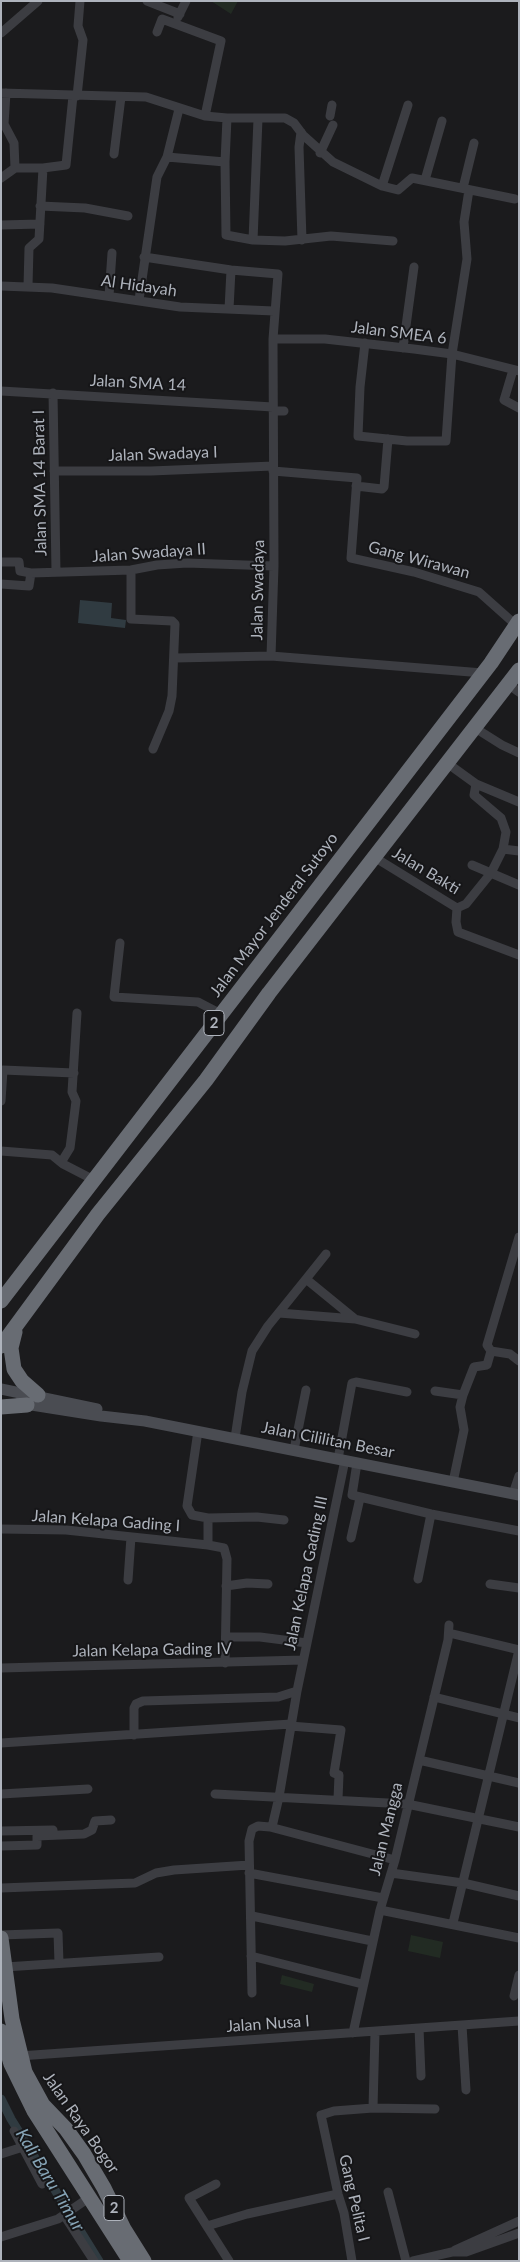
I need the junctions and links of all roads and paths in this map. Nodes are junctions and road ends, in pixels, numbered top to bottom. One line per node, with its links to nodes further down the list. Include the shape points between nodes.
1 (38, 1): 8 (street)
2 (80, 1): 10 (street, via 78,26 82,40)
3 (147, 1): 5 (street)
4 (186, 1): 5 (street)
5 (180, 14): 6 (street)
6 (174, 24): 7 (street, via 162,19); 15 (street, via 222,41)
7 (157, 32)
8 (1, 33)
9 (4, 93): 10 (street); 27 (street, via 4,124 14,143)
10 (75, 96): 11 (street); 28 (street, via 66,165)
11 (121, 97): 14 (street, via 153,99); 24 (street)
12 (332, 105): 16 (street)
13 (408, 105): 31 (street)
14 (179, 109): 15 (street); 25 (street)
15 (205, 116): 17 (street)
16 (330, 116)
17 (227, 118): 18 (street); 26 (street)
18 (258, 119): 21 (street, via 285,118); 38 (street)
19 (442, 121): 30 (street)
20 (334, 125): 23 (street)
21 (301, 132): 23 (street); 39 (street, via 298,147)
22 (474, 143): 32 (street)
23 (320, 152): 31 (street, via 350,172)
24 (114, 154)
25 (167, 157): 26 (street); 42 (street, via 157,177)
26 (225, 162): 38 (street, via 226,234)
27 (15, 168): 28 (street); 29 (street)
28 (43, 168): 34 (street)
29 (1, 178)
30 (425, 180): 31 (street, via 410,178 398,190); 32 (street)
31 (382, 186)
32 (466, 189): 33 (street); 54 (street, via 467,259)
33 (515, 199)
34 (40, 206): 35 (street, via 86,208); 36 (street)
35 (128, 216)
36 (40, 224): 37 (street); 46 (street, via 38,240 29,248)
37 (1, 225)
38 (253, 240): 39 (street)
39 (302, 240): 40 (street, via 331,236)
40 (393, 241)
41 (112, 253): 47 (street)
42 (144, 257): 44 (street); 48 (street)
43 (414, 267): 53 (street)
44 (231, 270): 49 (street); 50 (street, Jalan Swadaya, via 276,272)
45 (1, 286): 46 (street, Al Hidayah)
46 (28, 286): 47 (street, Al Hidayah)
47 (109, 296): 48 (street, Al Hidayah)
48 (139, 300): 49 (street, Al Hidayah, via 180,307)
49 (229, 309): 50 (street, Al Hidayah)
50 (274, 311): 51 (street, Jalan Swadaya)
51 (273, 339): 52 (street, Jalan SMEA 6); 59 (street, Jalan Swadaya)
52 (365, 343): 53 (street, Jalan SMEA 6); 61 (street, via 357,434)
53 (403, 348): 54 (street, Jalan SMEA 6)
54 (452, 354): 55 (street, Jalan SMEA 6); 61 (street, via 446,441)
55 (516, 371): 58 (street, via 504,400)
56 (1, 391): 57 (street, Jalan SMA 14)
57 (53, 393): 59 (street, Jalan SMA 14); 63 (street, Jalan SMA 14 Barat I)
58 (519, 408)
59 (273, 409): 60 (street, Jalan SMA 14); 62 (street, Jalan Swadaya)
60 (284, 411)
61 (388, 439): 64 (street, Jalan Swadaya I, via 382,489)
62 (273, 469): 63 (street, Jalan Swadaya I); 64 (street, Jalan Swadaya I); 66 (street, Jalan Swadaya)
63 (54, 471): 68 (street, Jalan SMA 14 Barat I)
64 (357, 482): 71 (street, Gang Wirawan, via 352,558 414,572 479,592)
65 (1, 562): 69 (street, via 18,562 20,572)
66 (274, 566): 67 (street, Jalan Swadaya II, via 187,563); 72 (street, Jalan Swadaya)
67 (131, 570): 68 (street, Jalan Swadaya II); 73 (street, via 130,618 174,622)
68 (56, 572): 69 (street, Jalan Swadaya II)
69 (31, 573): 70 (street, via 28,587)
70 (1, 584)
71 (518, 623): 75 (highway, Jalan Mayor Jenderal Sutoyo / 2)
72 (271, 656): 73 (street); 75 (street, Jalan Swadaya)
73 (175, 658): 78 (street, via 168,711)
74 (519, 670): 76 (highway, 2)
75 (483, 673): 83 (highway, Jalan Mayor Jenderal Sutoyo / 2)
76 (513, 688): 77 (highway, 2)
77 (475, 728): 79 (street); 80 (highway, 2)
78 (153, 749)
79 (519, 753)
80 (446, 763): 81 (street); 86 (highway, 2)
81 (476, 784): 82 (street); 84 (street, Jalan Bakti, via 474,795 501,818 506,827)
82 (519, 802)
83 (353, 842): 86 (highway); 94 (highway, Jalan Mayor Jenderal Sutoyo / 2)
84 (503, 849): 85 (street); 88 (street, Jalan Bakti)
85 (519, 851)
86 (374, 857): 90 (street, Jalan Bakti); 106 (highway, 2, via 206,1080 98,1214)
87 (472, 865): 88 (street)
88 (491, 872): 89 (street); 90 (street, Jalan Bakti, via 466,904)
89 (519, 884)
90 (458, 908): 92 (street, via 458,932)
91 (120, 943): 94 (street, via 114,997 198,1002)
92 (519, 955)
93 (77, 1013): 95 (street)
94 (221, 1014): 99 (highway, Jalan Mayor Jenderal Sutoyo / 2)
95 (74, 1073): 96 (street, via 4,1070); 98 (street, via 72,1092 76,1101 70,1148)
96 (1, 1101)
97 (1, 1151): 98 (street, via 52,1155)
98 (62, 1161): 99 (street)
99 (94, 1180): 103 (highway, Jalan Mayor Jenderal Sutoyo / 2)
100 (519, 1237): 109 (street, via 487,1345)
101 (326, 1254): 102 (street)
102 (306, 1279): 104 (street); 105 (street)
103 (1, 1301)
104 (279, 1313): 105 (street); 120 (street, via 252,1351)
105 (355, 1319): 107 (street)
106 (17, 1326): 108 (highway, 2); 116 (highway, via 11,1348 14,1369)
107 (415, 1334)
108 (1, 1346)
109 (491, 1351): 110 (street, via 510,1354); 115 (street, via 488,1365 474,1367)
110 (519, 1361)
111 (1, 1389): 116 (street, Jalan Cililitan Besar)
112 (306, 1390): 121 (street)
113 (435, 1391): 115 (street)
114 (407, 1392): 122 (street, via 352,1383)
115 (463, 1395): 124 (street, via 460,1407 464,1430)
116 (32, 1400): 117 (street, Jalan Cililitan Besar); 118 (highway); 119 (street, Jalan Cililitan Besar)
117 (1, 1401)
118 (1, 1407)
119 (198, 1431): 120 (street, Jalan Cililitan Besar); 128 (street, via 187,1506 192,1515)
120 (235, 1438): 121 (street, Jalan Cililitan Besar)
121 (294, 1450): 122 (street, Jalan Cililitan Besar)
122 (347, 1460): 124 (street, Jalan Cililitan Besar); 126 (street, via 352,1495); 142 (street, Jalan Kelapa Gading III)
123 (519, 1476): 125 (street)
124 (453, 1482): 125 (street, Jalan Cililitan Besar)
125 (516, 1494)
126 (360, 1498): 127 (street); 133 (street)
127 (431, 1514): 131 (street); 135 (street)
128 (208, 1518): 129 (street); 134 (street)
129 (284, 1520)
130 (1, 1530): 132 (street, Jalan Kelapa Gading I, via 60,1530)
131 (519, 1531)
132 (131, 1537): 134 (street, Jalan Kelapa Gading I); 136 (street)
133 (351, 1538)
134 (208, 1544): 139 (street, via 226,1551)
135 (418, 1579)
136 (128, 1580)
137 (268, 1584): 139 (street)
138 (490, 1584): 140 (street)
139 (226, 1586): 141 (street)
140 (519, 1588)
141 (226, 1637): 142 (street, via 260,1637); 145 (street)
142 (307, 1644): 144 (street, Jalan Kelapa Gading III)
143 (519, 1650): 148 (street, Jalan Mangga, via 449,1629); 149 (street)
144 (303, 1660): 145 (street, Jalan Kelapa Gading IV); 147 (street, Jalan Kelapa Gading III)
145 (225, 1663): 146 (street, Jalan Kelapa Gading IV)
146 (1, 1668)
147 (296, 1691): 151 (street, Jalan Kelapa Gading III); 152 (street, via 278,1697 144,1701 134,1708)
148 (434, 1697): 149 (street); 154 (street, Jalan Mangga)
149 (503, 1714): 150 (street); 155 (street)
150 (519, 1718)
151 (290, 1725): 152 (street); 160 (street, Jalan Kelapa Gading III); 161 (street, via 341,1730 334,1773 340,1775)
152 (134, 1735): 153 (street)
153 (1, 1743)
154 (419, 1760): 155 (street); 162 (street, Jalan Mangga)
155 (489, 1777): 156 (street); 163 (street)
156 (519, 1783)
157 (88, 1789): 158 (street)
158 (1, 1794)
159 (215, 1794): 160 (street)
160 (279, 1797): 161 (street); 165 (street, Jalan Kelapa Gading III)
161 (338, 1800): 162 (street)
162 (407, 1804): 163 (street); 170 (street, Jalan Mangga)
163 (478, 1819): 166 (street); 173 (street)
164 (111, 1820): 169 (street, via 95,1821 92,1830 84,1834 37,1836 37,1845)
165 (272, 1827): 170 (street); 171 (street, via 253,1828)
166 (519, 1827)
167 (59, 1829): 168 (street)
168 (1, 1831)
169 (1, 1846)
170 (395, 1860): 172 (street, Jalan Mangga)
171 (249, 1869): 174 (street, via 174,1870 156,1873 135,1883); 176 (street); 178 (street)
172 (391, 1873): 173 (street); 176 (street, Jalan Mangga)
173 (463, 1883): 175 (street); 179 (street)
174 (1, 1888)
175 (519, 1896)
176 (383, 1898): 177 (street, Jalan Mangga)
177 (380, 1910): 179 (street); 182 (street, Jalan Mangga)
178 (252, 1916): 182 (street); 183 (street)
179 (453, 1923): 181 (street)
180 (1, 1936): 185 (street, via 58,1933); 186 (highway, Jalan Raya Bogor / 2)
181 (519, 1938)
182 (372, 1941): 188 (street, Jalan Mangga)
183 (251, 1956): 188 (street); 189 (street)
184 (159, 1957): 185 (street)
185 (59, 1963): 186 (street)
186 (5, 1967): 197 (highway, Jalan Raya Bogor / 2)
187 (518, 1981): 190 (street)
188 (362, 1984): 196 (street, Jalan Mangga)
189 (252, 1993)
190 (514, 1996)
191 (519, 2021): 192 (street, Jalan Nusa I)
192 (462, 2025): 193 (street, Jalan Nusa I); 199 (street)
193 (419, 2028): 195 (street, Jalan Nusa I); 198 (street)
194 (1, 2031): 197 (highway, Jalan Raya Bogor / 2)
195 (375, 2032): 196 (street, Jalan Nusa I); 200 (street)
196 (353, 2033): 197 (street, Jalan Nusa I)
197 (10, 2063): 209 (highway, Jalan Raya Bogor / 2, via 34,2111); 218 (highway, Jalan Raya Bogor / 2, via 84,2154)
198 (420, 2076)
199 (466, 2090)
200 (373, 2108): 201 (street); 208 (street, Gang Pelita I, via 322,2113)
201 (435, 2109)
202 (14, 2130): 203 (street)
203 (23, 2147): 204 (street); 205 (street)
204 (1, 2154)
205 (42, 2184)
206 (216, 2184): 212 (street, via 189,2198)
207 (388, 2192): 221 (street)
208 (338, 2194): 212 (street); 220 (street, Gang Pelita I)
209 (90, 2197): 210 (street); 217 (highway, Jalan Raya Bogor / 2)
210 (64, 2215): 214 (street); 216 (street)
211 (519, 2222): 215 (street)
212 (207, 2226): 219 (street)
213 (519, 2233): 215 (street)
214 (1, 2237)
215 (464, 2249): 222 (street); 223 (street)
216 (94, 2261)
217 (130, 2261)
218 (144, 2261)
219 (229, 2261)
220 (352, 2261)
221 (406, 2261)
222 (413, 2261)
223 (469, 2261)

